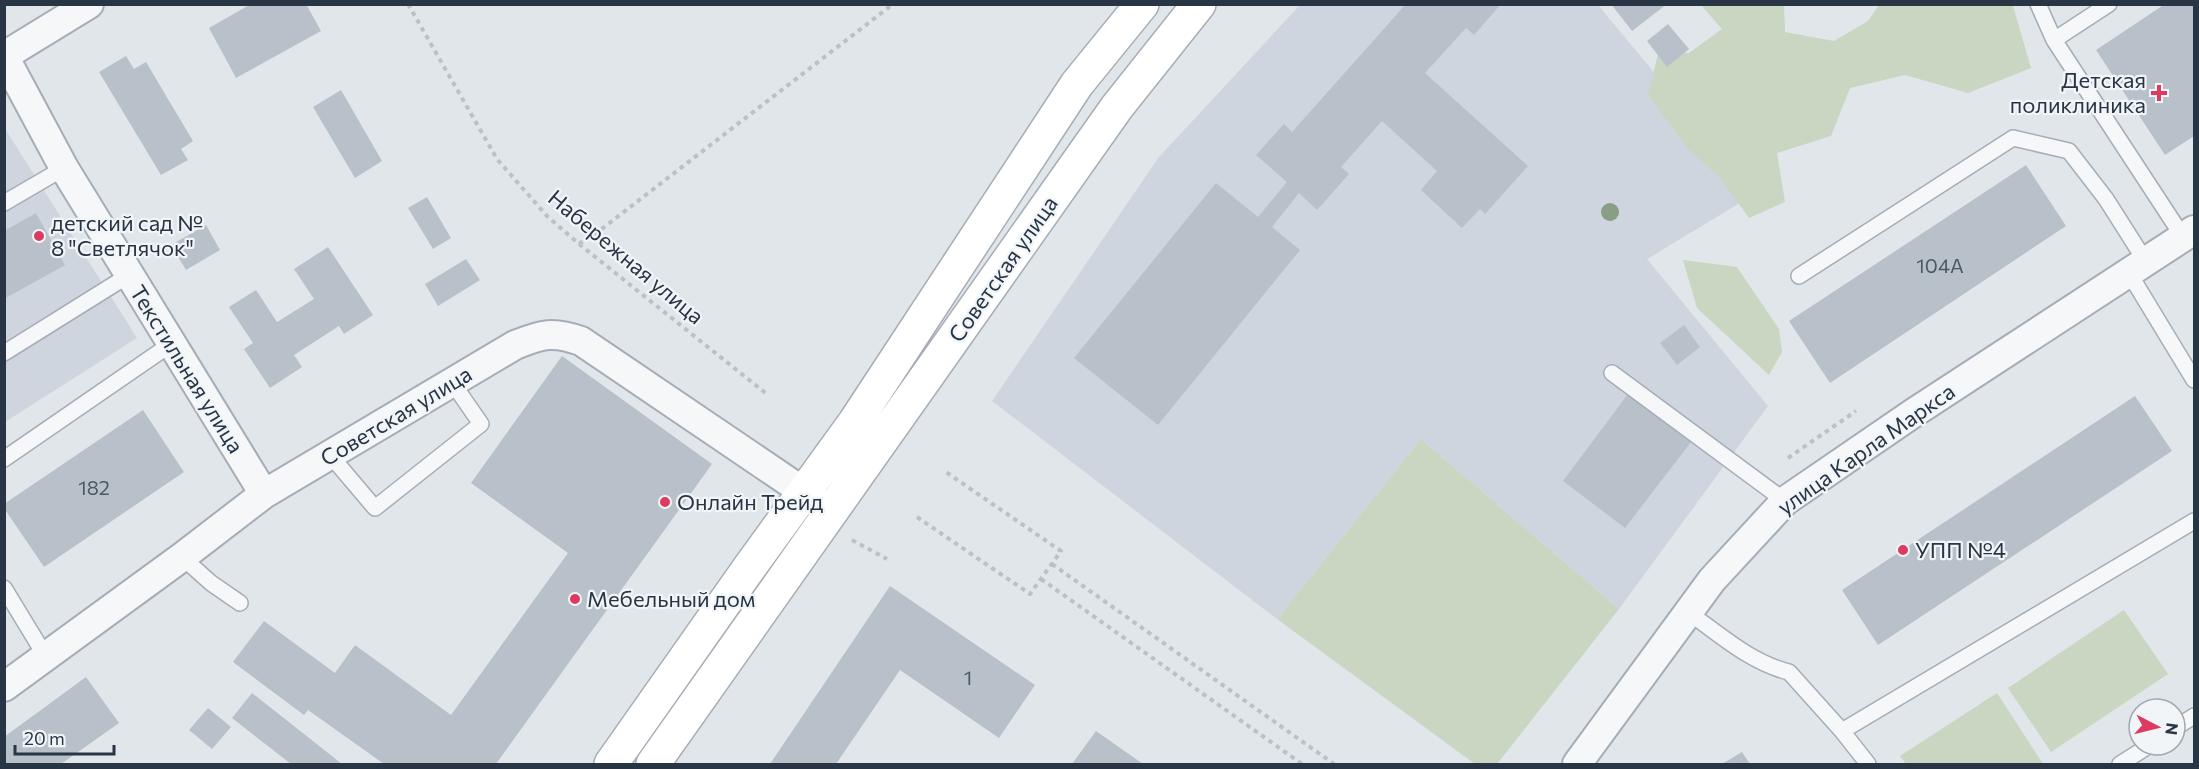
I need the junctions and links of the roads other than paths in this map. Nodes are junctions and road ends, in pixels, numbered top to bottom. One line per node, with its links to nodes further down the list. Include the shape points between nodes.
1 (88, 4): 7 (street)
2 (1142, 4): 21 (main road, Советская улица, via 1077,84)
3 (1199, 4): 24 (main road, Советская улица, via 1117,107)
4 (2038, 4): 6 (lane)
5 (2109, 4): 6 (lane)
6 (2054, 40): 10 (lane)
7 (5, 56): 8 (street, Текстильная улица)
8 (64, 168): 9 (lane); 12 (street, Текстильная улица)
9 (4, 203)
10 (2189, 233): 11 (street, улица Карла Маркса)
11 (2137, 268): 13 (lane, via 2106,199 2069,151 2013,138); 17 (lane); 23 (street, улица Карла Маркса)
12 (129, 275): 14 (street, Текстильная улица); 15 (lane)
13 (1799, 276)
14 (171, 344): 20 (lane); 22 (street, Текстильная улица)
15 (4, 352)
16 (1612, 373): 23 (lane)
17 (2194, 380)
18 (452, 382): 19 (street, Советская улица); 19 (lane, via 481,424 375,508); 21 (street, Советская улица, via 515,345 538,336 560,334 581,341)
19 (330, 455): 22 (street, Советская улица)
20 (4, 459)
21 (805, 493): 24 (street, Советская улица); 33 (main road)
22 (264, 494): 26 (street, Советская улица)
23 (1785, 501): 29 (street, улица Карла Маркса)
24 (832, 511): 34 (main road)
25 (2194, 521): 32 (lane)
26 (182, 557): 28 (lane); 30 (street, Советская улица)
27 (4, 588): 30 (lane)
28 (240, 603)
29 (1688, 612): 32 (lane, via 1751,657 1789,672); 35 (street, улица Карла Маркса)
30 (46, 657): 31 (street, Советская улица)
31 (4, 687)
32 (1842, 731): 36 (lane)
33 (611, 765)
34 (653, 765)
35 (1577, 765)
36 (1868, 765)

